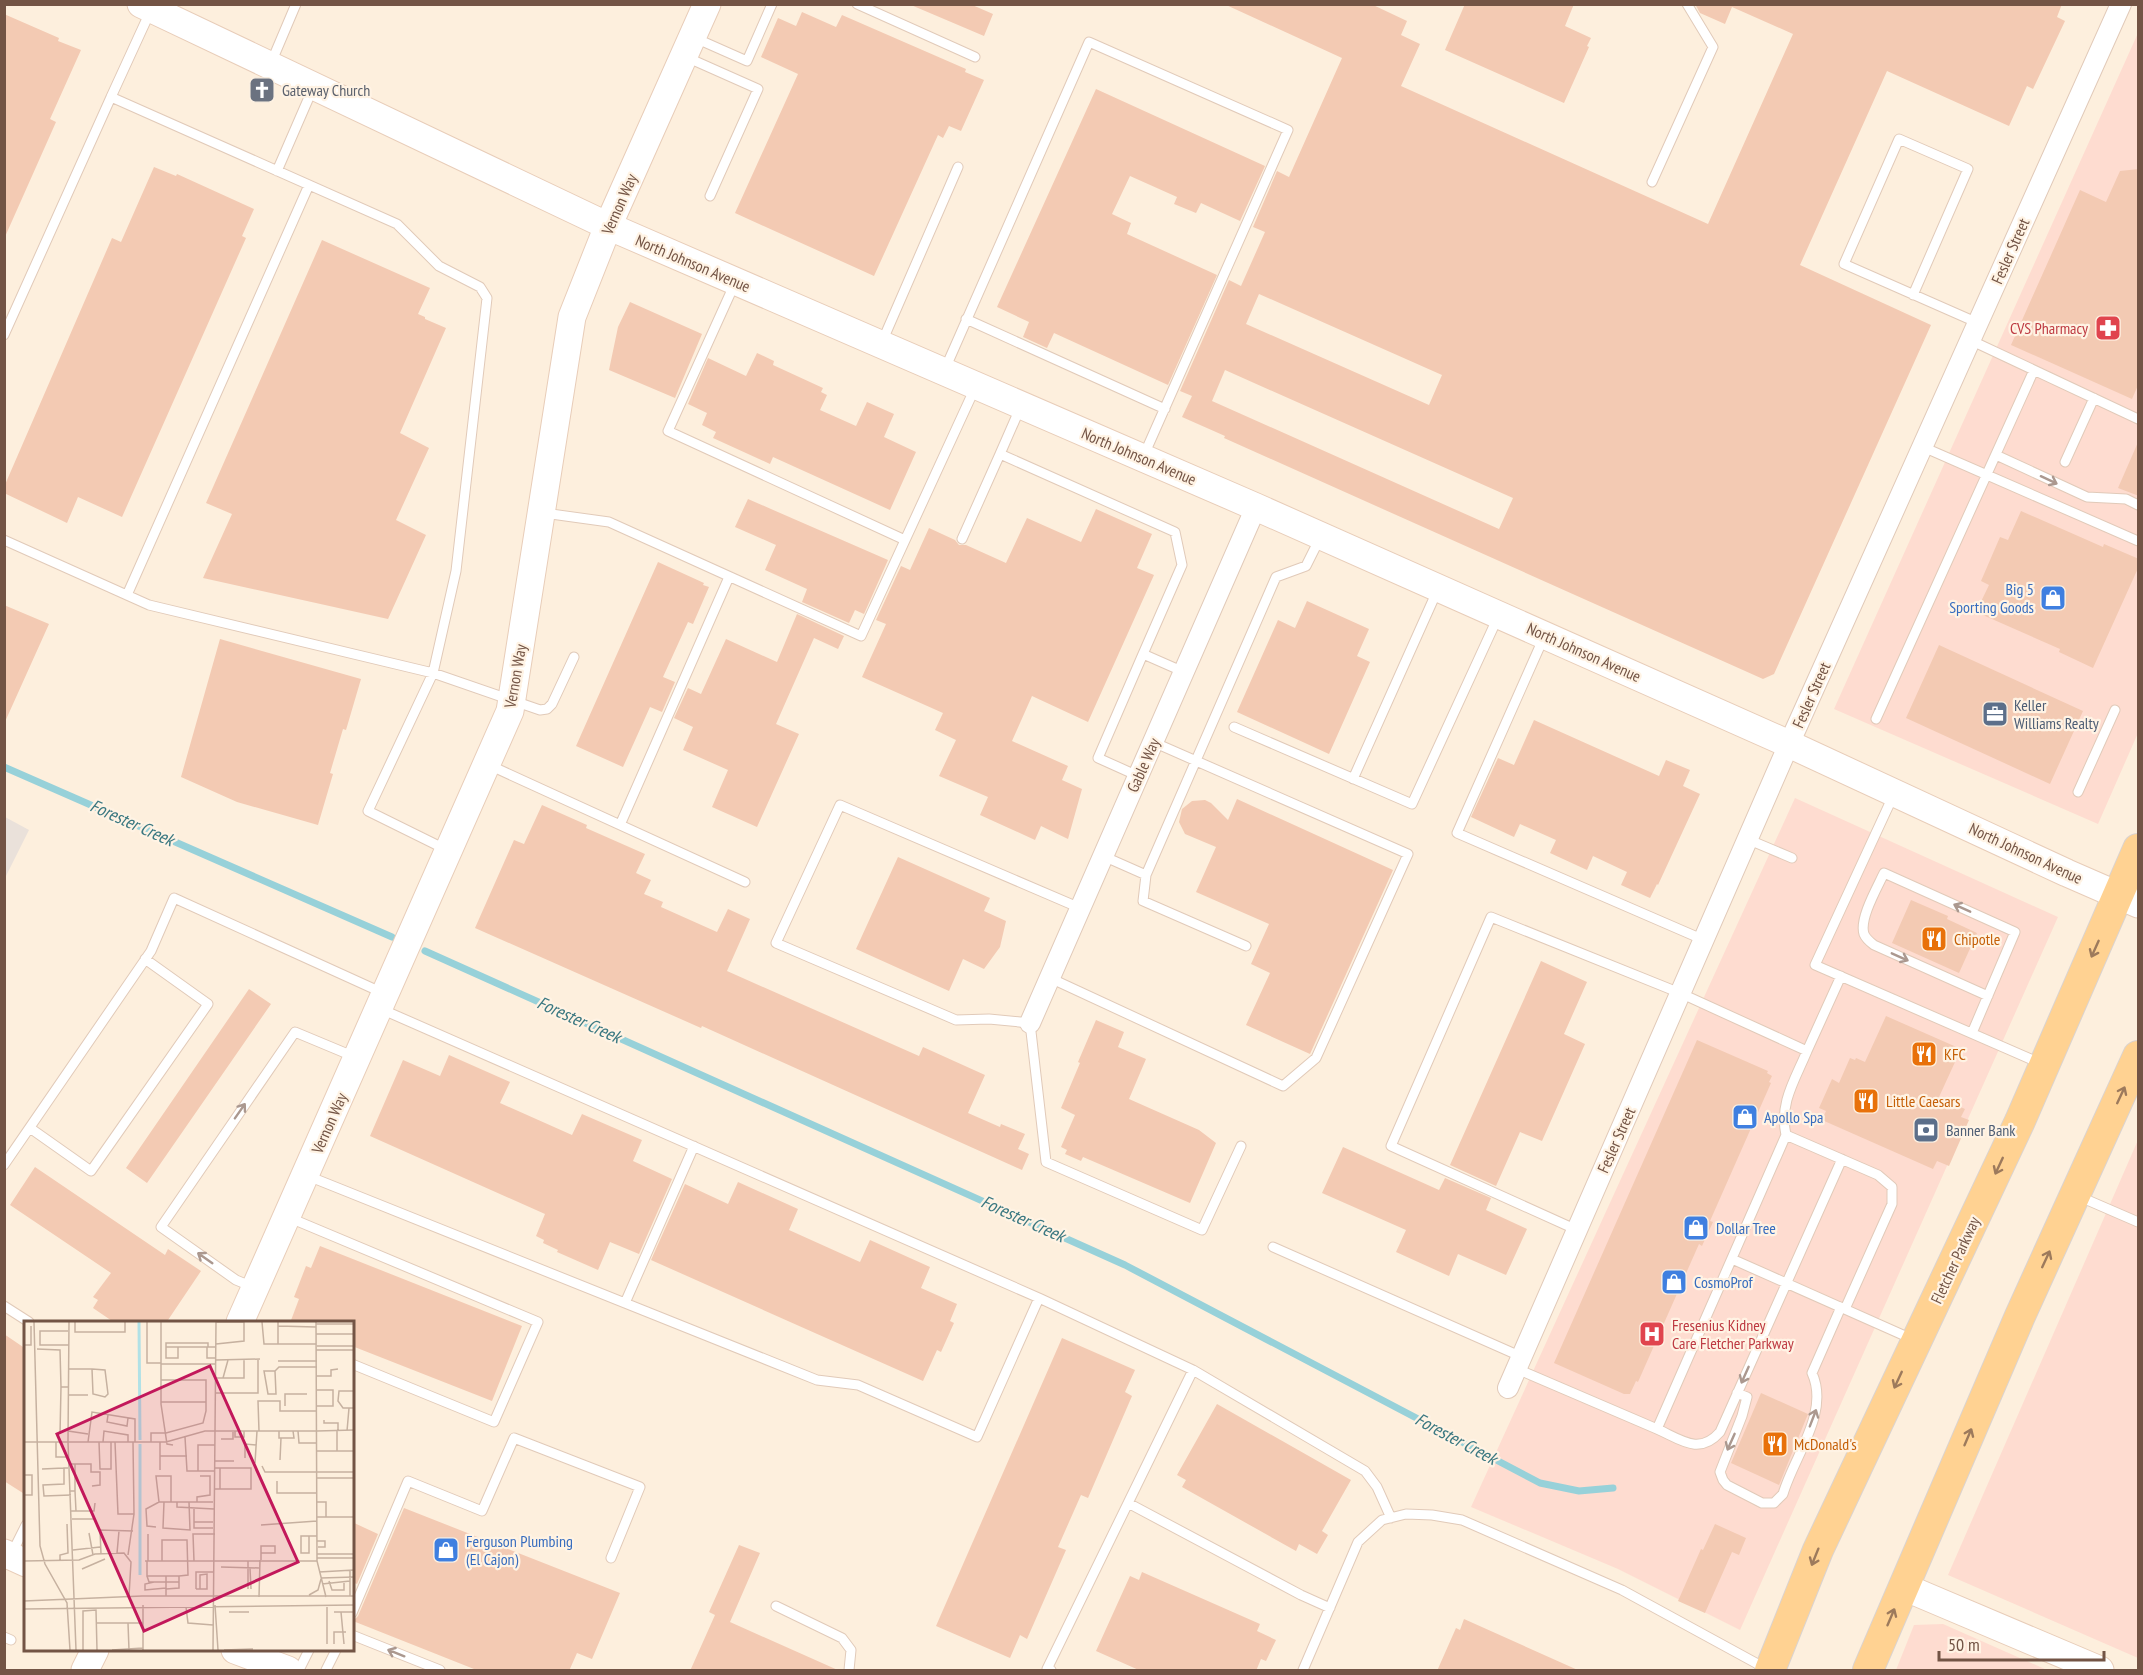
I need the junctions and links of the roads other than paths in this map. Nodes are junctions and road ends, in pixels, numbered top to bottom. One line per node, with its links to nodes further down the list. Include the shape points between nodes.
1 (296, 4): 10 (lane)
2 (707, 4): 8 (main road, Vernon Way)
3 (772, 4): 8 (lane, via 747,61)
4 (857, 4): 9 (lane)
5 (1687, 4): 15 (lane, via 1713,47)
6 (2121, 4): 22 (street, Fesler Street)
7 (146, 7): 10 (main road, North Johnson Avenue); 12 (lane)
8 (689, 46): 17 (lane, via 758,89); 18 (main road, Vernon Way)
9 (975, 57)
10 (270, 65): 11 (main road, North Johnson Avenue)
11 (314, 86): 14 (lane); 18 (main road, North Johnson Avenue)
12 (111, 97): 14 (lane); 23 (lane)
13 (958, 167): 24 (lane)
14 (277, 171): 16 (lane)
15 (1652, 182)
16 (309, 185): 48 (lane); 54 (lane, via 397,224 439,266 480,287 487,298 456,571)
17 (710, 196)
18 (608, 226): 19 (main road, North Johnson Avenue); 40 (main road, Vernon Way, via 572,317)
19 (735, 281): 24 (main road, North Johnson Avenue); 44 (lane, via 668,431)
20 (1913, 295): 20 (lane, via 1844,264 1899,139 1968,169); 22 (lane)
21 (966, 320): 26 (lane); 30 (lane); 30 (lane, via 1089,42 1288,130)
22 (1974, 332): 25 (lane); 32 (street, Fesler Street)
23 (4, 335)
24 (881, 344): 26 (main road, North Johnson Avenue)
25 (2034, 370): 28 (lane); 34 (lane)
26 (944, 372): 27 (main road, North Johnson Avenue)
27 (976, 385): 29 (main road, North Johnson Avenue); 44 (lane)
28 (2094, 398): 31 (lane); 36 (lane)
29 (1021, 405): 33 (lane); 35 (main road, North Johnson Avenue)
30 (1164, 409): 35 (lane)
31 (2139, 419)
32 (1923, 447): 37 (lane); 60 (street, Fesler Street)
33 (1000, 454): 42 (lane); 51 (lane, via 1175,532 1182,565)
34 (1996, 455): 37 (lane); 38 (lane, one-way to 38, via 2087,497 2126,499)
35 (1143, 458): 39 (main road, North Johnson Avenue)
36 (2064, 462)
37 (1987, 475): 45 (lane); 57 (lane)
38 (2139, 505)
39 (1256, 507): 41 (main road, North Johnson Avenue); 53 (street, Gable Way)
40 (541, 513): 46 (lane, via 609,522); 55 (main road, Vernon Way)
41 (1321, 536): 47 (main road, North Johnson Avenue); 61 (lane, via 1306,566 1276,577)
42 (962, 539)
43 (4, 540): 48 (lane)
44 (905, 540): 46 (lane, via 861,636)
45 (2139, 541)
46 (729, 577): 67 (lane)
47 (1438, 588): 49 (main road, North Johnson Avenue); 64 (lane)
48 (127, 595): 54 (lane, via 148,605)
49 (1498, 615): 50 (main road, North Johnson Avenue); 64 (lane, via 1412,804)
50 (1545, 635): 60 (main road, North Johnson Avenue); 77 (lane, via 1457,833)
51 (1143, 654): 53 (lane); 63 (lane, via 1098,758)
52 (574, 657): 55 (lane, via 547,710)
53 (1184, 672): 59 (street, Gable Way)
54 (433, 673): 55 (lane); 70 (lane, via 368,812)
55 (512, 701): 62 (main road, Vernon Way)
56 (2115, 710): 66 (lane)
57 (1876, 719)
58 (1234, 727): 64 (lane)
59 (1153, 742): 61 (lane); 63 (street, Gable Way)
60 (1789, 744): 65 (main road, North Johnson Avenue); 68 (street, Fesler Street)
61 (1196, 761): 73 (lane); 81 (lane, via 1408,854 1316,1058 1283,1086)
62 (487, 764): 67 (lane); 70 (main road, Vernon Way)
63 (1138, 776): 71 (street, Gable Way)
64 (1353, 779)
65 (1895, 792): 75 (main road, North Johnson Avenue); 80 (lane, via 1815,965)
66 (2078, 792)
67 (620, 825): 74 (lane)
68 (1748, 839): 72 (lane); 77 (street, Fesler Street)
69 (2139, 849): 75 (main road, Fletcher Parkway)
70 (449, 851): 84 (main road, Vernon Way)
71 (1103, 856): 73 (lane); 76 (street, Gable Way)
72 (1792, 858)
73 (1146, 875): 78 (lane, via 1143,901)
74 (745, 882)
75 (2128, 900): 90 (main road, Fletcher Parkway, one-way to 90)
76 (1080, 908): 81 (street, Gable Way); 85 (lane, via 840,805 776,944 956,1020)
77 (1704, 940): 82 (street, Fesler Street)
78 (1246, 946)
79 (145, 959): 84 (lane, via 174,898); 91 (lane); 91 (lane, via 208,1004 91,1171)
80 (1841, 976): 86 (lane); 87 (lane)
81 (1050, 978): 85 (street, Gable Way)
82 (1680, 993): 87 (lane); 101 (street, Fesler Street); 101 (lane, via 1491,917 1391,1146)
83 (1988, 996): 83 (lane, one-way to 83, via 2015,932 1884,873 1864,918 1863,933 1874,945); 86 (lane)
84 (383, 1001): 89 (main road, Vernon Way); 93 (lane)
85 (1030, 1023): 94 (lane, via 1046,1162 1202,1230)
86 (1972, 1033): 90 (lane)
87 (1807, 1051): 92 (lane, via 1784,1106)
88 (2139, 1056): 98 (main road, one-way to 88)
89 (357, 1059): 97 (main road, Vernon Way); 105 (lane, one-way to 89, via 236,1280 161,1227 295,1032)
90 (2044, 1065): 112 (main road, Fletcher Parkway, one-way to 112)
91 (30, 1128): 96 (lane)
92 (1786, 1135): 95 (lane); 103 (lane)
93 (694, 1146): 106 (lane); 107 (lane)
94 (1241, 1146)
95 (1842, 1159): 104 (lane); 109 (lane, via 1878,1175 1892,1187 1893,1194 1892,1204)
96 (4, 1166)
97 (306, 1175): 99 (main road, Vernon Way); 107 (lane)
98 (2075, 1195): 100 (lane); 124 (main road, one-way to 98)
99 (287, 1217): 105 (main road, Vernon Way); 114 (lane, via 538,1322 494,1422)
100 (2139, 1222)
101 (1577, 1230): 113 (street, Fesler Street)
102 (1273, 1247): 113 (lane)
103 (1732, 1259): 104 (lane); 118 (lane)
104 (1786, 1283): 109 (lane); 117 (lane, one-way to 117)
105 (255, 1288): 111 (main road, Vernon Way)
106 (1039, 1298): 107 (lane, via 977,1437 858,1385 817,1380); 115 (lane)
107 (625, 1303)
108 (4, 1306): 110 (lane)
109 (1843, 1308): 112 (lane); 117 (lane, one-way to 109, via 1747,1397 1720,1472 1727,1485 1762,1503 1774,1503 1783,1494 1817,1410 1812,1373)
110 (26, 1321)
111 (245, 1321)
112 (1917, 1341): 133 (main road, Fletcher Parkway, one-way to 133, via 1818,1550)
113 (1519, 1363): 116 (street, Fesler Street); 118 (lane)
114 (354, 1365)
115 (1193, 1370): 119 (lane); 120 (lane, via 1365,1471)
116 (1508, 1388)
117 (1737, 1393): 118 (lane, via 1720,1432 1706,1444 1691,1444)
118 (1657, 1429)
119 (1128, 1503): 127 (lane); 140 (lane, via 1047,1669)
120 (1391, 1518): 127 (lane, via 1382,1520 1358,1542); 133 (lane, via 1406,1514 1462,1520 1622,1590)
121 (24, 1530): 122 (lane)
122 (14, 1557)
123 (611, 1558): 126 (lane, via 640,1487 514,1438 482,1511 408,1481)
124 (1904, 1587): 142 (main road, one-way to 124); 143 (main road, via 2063,1659)
125 (776, 1606): 139 (lane, via 842,1638 851,1650)
126 (354, 1608)
127 (1330, 1608): 141 (lane)
128 (354, 1636): 138 (lane, one-way to 128)
129 (95, 1651): 134 (main road)
130 (309, 1651): 136 (lane)
131 (336, 1651): 137 (lane)
132 (247, 1657): 135 (main road)
133 (1770, 1670)
134 (86, 1671)
135 (288, 1671)
136 (299, 1671)
137 (326, 1671)
138 (441, 1671)
139 (849, 1671)
140 (1051, 1671)
141 (1303, 1671)
142 (1868, 1671)
143 (2100, 1671)

